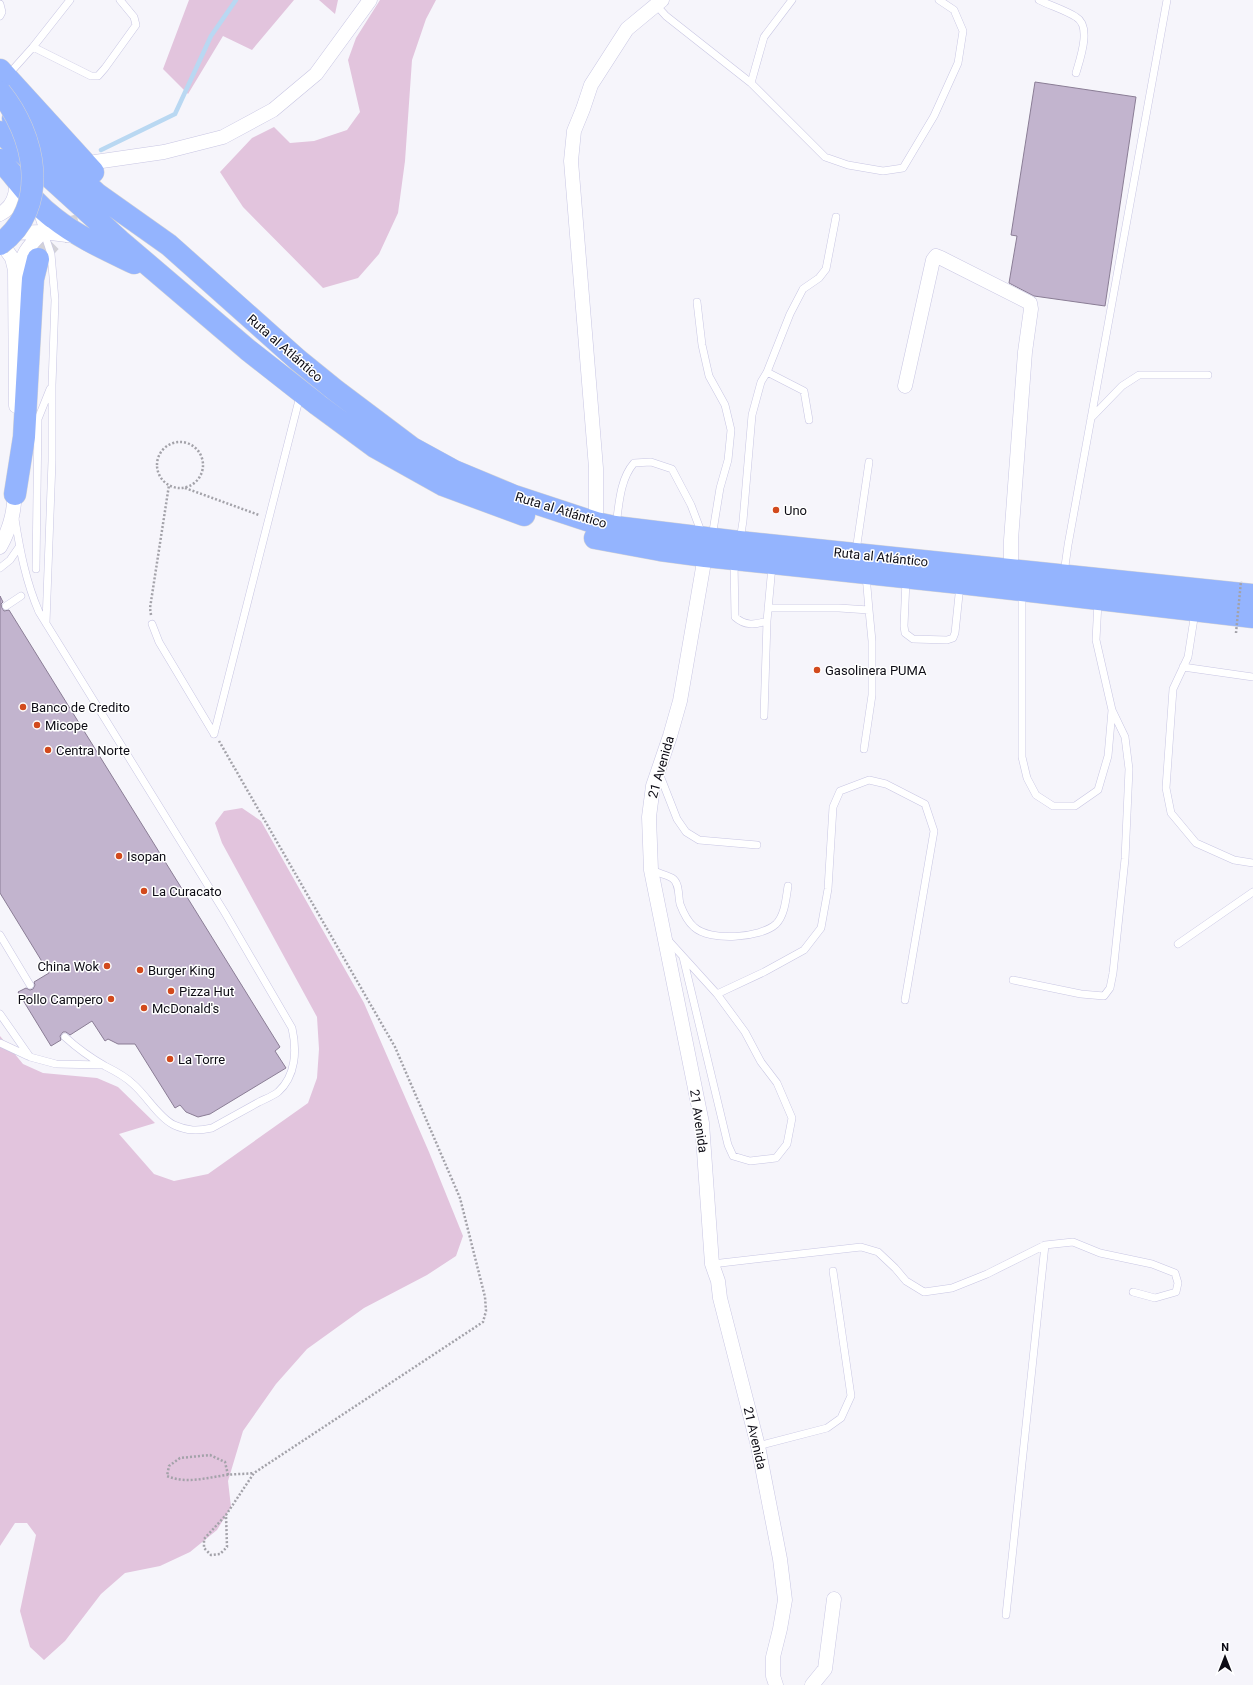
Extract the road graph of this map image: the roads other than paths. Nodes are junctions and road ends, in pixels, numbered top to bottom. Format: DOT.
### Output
graph roads {
  1 [pos="70,0"];
  2 [pos="120,0"];
  3 [pos="370,0"];
  4 [pos="792,0"];
  5 [pos="939,0"];
  6 [pos="1039,0"];
  7 [pos="1167,0"];
  8 [pos="659,3"];
  9 [pos="0,4"];
  10 [pos="0,16"];
  11 [pos="32,47"];
  12 [pos="1076,73"];
  13 [pos="2,80"];
  14 [pos="751,83"];
  15 [pos="0,107"];
  16 [pos="0,132"];
  17 [pos="0,160"];
  18 [pos="95,162"];
  19 [pos="15,176"];
  20 [pos="28,195"];
  21 [pos="0,214"];
  22 [pos="836,217"];
  23 [pos="119,227"];
  24 [pos="43,232"];
  25 [pos="0,233"];
  26 [pos="84,238"];
  27 [pos="0,243"];
  28 [pos="169,245"];
  29 [pos="38,260"];
  30 [pos="16,282"];
  31 [pos="176,288"];
  32 [pos="697,302"];
  33 [pos="767,372"];
  34 [pos="1208,375"];
  35 [pos="52,385"];
  36 [pos="905,386"];
  37 [pos="26,387"];
  38 [pos="302,392"];
  39 [pos="1091,418"];
  40 [pos="38,419"];
  41 [pos="809,420"];
  42 [pos="412,448"];
  43 [pos="869,462"];
  44 [pos="14,504"];
  45 [pos="606,525"];
  46 [pos="707,544"];
  47 [pos="0,547"];
  48 [pos="19,547"];
  49 [pos="737,550"];
  50 [pos="856,554"];
  51 [pos="772,563"];
  52 [pos="0,568"];
  53 [pos="36,568"];
  54 [pos="1011,571"];
  55 [pos="866,573"];
  56 [pos="1064,576"];
  57 [pos="906,578"];
  58 [pos="960,583"];
  59 [pos="1247,588"];
  60 [pos="1022,590"];
  61 [pos="21,596"];
  62 [pos="1098,599"];
  63 [pos="6,606"];
  64 [pos="768,608"];
  65 [pos="869,610"];
  66 [pos="1196,610"];
  67 [pos="1253,617"];
  68 [pos="767,621"];
  69 [pos="152,624"];
  70 [pos="46,625"];
  71 [pos="1183,667"];
  72 [pos="1253,677"];
  73 [pos="1112,710"];
  74 [pos="764,716"];
  75 [pos="864,748"];
  76 [pos="658,771"];
  77 [pos="758,846"];
  78 [pos="1253,863"];
  79 [pos="651,870"];
  80 [pos="788,886"];
  81 [pos="1253,892"];
  82 [pos="663,934"];
  83 [pos="0,935"];
  84 [pos="1178,944"];
  85 [pos="683,957"];
  86 [pos="1014,980"];
  87 [pos="30,985"];
  88 [pos="717,994"];
  89 [pos="905,1000"];
  90 [pos="0,1014"];
  91 [pos="65,1037"];
  92 [pos="0,1043"];
  93 [pos="30,1057"];
  94 [pos="104,1065"];
  95 [pos="1045,1245"];
  96 [pos="712,1264"];
  97 [pos="833,1271"];
  98 [pos="1133,1292"];
  99 [pos="758,1446"];
  100 [pos="834,1599"];
  101 [pos="1006,1615"];
  102 [pos="776,1685"];
  103 [pos="812,1685"];
  1 -- 11 [label="lane"];
  2 -- 11 [label="lane"];
  3 -- 18 [label="street"];
  4 -- 14 [label="lane"];
  5 -- 14 [label="lane"];
  6 -- 12 [label="lane"];
  7 -- 39 [label="lane"];
  8 -- 14 [label="lane"];
  8 -- 45 [label="street"];
  9 -- 10 [label="lane"];
  11 -- 13 [label="lane"];
  13 -- 27 [label="highway, bridge"];
  13 -- 28 [label="highway"];
  15 -- 28 [label="highway, Ruta al Atlántico"];
  16 -- 31 [label="highway, Ruta al Atlántico"];
  17 -- 19 [label="highway"];
  19 -- 20 [label="highway"];
  19 -- 21 [label="street"];
  20 -- 24 [label="lane"];
  20 -- 26 [label="highway"];
  22 -- 33 [label="lane"];
  23 -- 42 [label="highway"];
  24 -- 25 [label="street"];
  24 -- 26 [label="street"];
  24 -- 30 [label="street"];
  24 -- 35 [label="lane"];
  26 -- 31 [label="highway"];
  27 -- 30 [label="street"];
  28 -- 42 [label="highway, Ruta al Atlántico"];
  29 -- 37 [label="highway"];
  30 -- 44 [label="street"];
  31 -- 38 [label="highway, Ruta al Atlántico"];
  32 -- 46 [label="lane"];
  33 -- 41 [label="lane"];
  33 -- 49 [label="lane"];
  34 -- 39 [label="lane"];
  35 -- 40 [label="lane"];
  35 -- 70 [label="lane"];
  36 -- 54 [label="street"];
  37 -- 40 [label="lane"];
  37 -- 44 [label="highway"];
  38 -- 46 [label="highway, Ruta al Atlántico"];
  38 -- 69 [label="lane"];
  39 -- 56 [label="lane"];
  40 -- 53 [label="lane"];
  42 -- 45 [label="highway, Ruta al Atlántico"];
  43 -- 50 [label="lane"];
  44 -- 47 [label="street"];
  44 -- 48 [label="lane"];
  45 -- 46 [label="highway, Ruta al Atlántico"];
  45 -- 46 [label="lane"];
  46 -- 49 [label="highway, Ruta al Atlántico"];
  46 -- 76 [label="street, 21 Avenida"];
  48 -- 52 [label="lane"];
  48 -- 70 [label="lane"];
  49 -- 50 [label="highway, Ruta al Atlántico"];
  49 -- 51 [label="highway, Ruta al Atlántico"];
  49 -- 68 [label="lane"];
  50 -- 54 [label="highway, Ruta al Atlántico"];
  51 -- 55 [label="highway, Ruta al Atlántico"];
  51 -- 64 [label="lane"];
  54 -- 56 [label="highway, Ruta al Atlántico"];
  55 -- 57 [label="highway, Ruta al Atlántico"];
  55 -- 65 [label="lane"];
  56 -- 59 [label="highway, Ruta al Atlántico"];
  57 -- 58 [label="highway, Ruta al Atlántico"];
  57 -- 58 [label="lane"];
  58 -- 60 [label="highway, Ruta al Atlántico"];
  60 -- 62 [label="highway, Ruta al Atlántico"];
  60 -- 73 [label="lane"];
  61 -- 63 [label="lane"];
  62 -- 66 [label="highway, Ruta al Atlántico"];
  62 -- 73 [label="lane"];
  64 -- 65 [label="lane"];
  64 -- 68 [label="lane"];
  65 -- 75 [label="lane"];
  66 -- 67 [label="highway, Ruta al Atlántico"];
  66 -- 71 [label="lane"];
  68 -- 74 [label="lane"];
  70 -- 94 [label="lane"];
  71 -- 72 [label="lane"];
  71 -- 78 [label="lane"];
  73 -- 86 [label="lane"];
  76 -- 77 [label="lane"];
  76 -- 79 [label="street, 21 Avenida"];
  79 -- 80 [label="lane"];
  79 -- 82 [label="street, 21 Avenida"];
  81 -- 84 [label="lane"];
  82 -- 85 [label="lane"];
  82 -- 96 [label="street, 21 Avenida"];
  83 -- 87 [label="lane"];
  85 -- 88 [label="lane"];
  85 -- 88 [label="lane"];
  88 -- 89 [label="lane"];
  90 -- 93 [label="lane"];
  91 -- 94 [label="lane"];
  92 -- 93 [label="lane"];
  93 -- 94 [label="lane"];
  95 -- 96 [label="lane"];
  95 -- 98 [label="lane"];
  95 -- 101 [label="lane"];
  96 -- 99 [label="street, 21 Avenida"];
  97 -- 99 [label="lane"];
  99 -- 102 [label="street, 21 Avenida"];
  100 -- 103 [label="street"];
}
